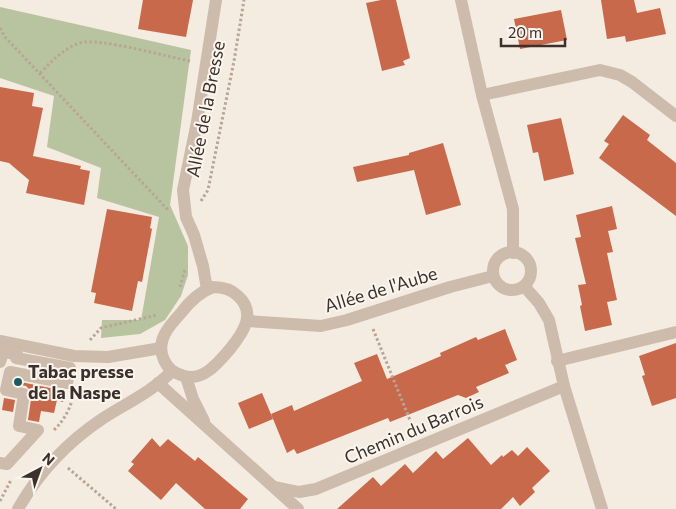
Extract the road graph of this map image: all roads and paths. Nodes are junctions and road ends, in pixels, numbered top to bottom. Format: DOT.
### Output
graph roads {
  1 [pos="216,0"];
  2 [pos="244,0"];
  3 [pos="460,0"];
  4 [pos="0,28"];
  5 [pos="206,64"];
  6 [pos="40,72"];
  7 [pos="482,95"];
  8 [pos="676,116"];
  9 [pos="180,217"];
  10 [pos="513,253"];
  11 [pos="494,276"];
  12 [pos="524,286"];
  13 [pos="207,289"];
  14 [pos="366,313"];
  15 [pos="247,321"];
  16 [pos="676,332"];
  17 [pos="0,341"];
  18 [pos="161,348"];
  19 [pos="557,361"];
  20 [pos="0,362"];
  21 [pos="172,371"];
  22 [pos="186,377"];
  23 [pos="158,383"];
  24 [pos="564,386"];
  25 [pos="209,430"];
  26 [pos="420,445"];
  27 [pos="0,463"];
  28 [pos="66,466"];
  29 [pos="275,487"];
  30 [pos="18,509"];
  31 [pos="116,509"];
  32 [pos="298,509"];
  33 [pos="602,509"];
  1 -- 5 [label="street, Allée de la Bresse"];
  2 -- 9 [label="path, Allée de la Bresse"];
  3 -- 7 [label="street"];
  4 -- 6 [label="path"];
  5 -- 6 [label="path"];
  5 -- 9 [label="street, Allée de la Bresse"];
  6 -- 9 [label="path"];
  7 -- 8 [label="street"];
  7 -- 10 [label="street"];
  9 -- 13 [label="street, Allée de la Bresse"];
  10 -- 11 [label="street"];
  10 -- 12 [label="street"];
  11 -- 12 [label="street"];
  11 -- 14 [label="street, Allée de l'Aube"];
  12 -- 19 [label="street"];
  13 -- 15 [label="street"];
  13 -- 18 [label="street"];
  14 -- 15 [label="street, Allée de l'Aube"];
  14 -- 26 [label="path"];
  15 -- 22 [label="street"];
  16 -- 19 [label="street"];
  17 -- 18 [label="street"];
  18 -- 21 [label="street"];
  19 -- 24 [label="street"];
  20 -- 27 [label="street"];
  21 -- 22 [label="street"];
  21 -- 23 [label="street"];
  22 -- 25 [label="street"];
  23 -- 25 [label="street"];
  23 -- 30 [label="street"];
  24 -- 26 [label="street, Chemin du Barrois"];
  24 -- 33 [label="street"];
  25 -- 29 [label="street"];
  26 -- 29 [label="street, Chemin du Barrois"];
  28 -- 31 [label="path"];
  29 -- 32 [label="street"];
}
